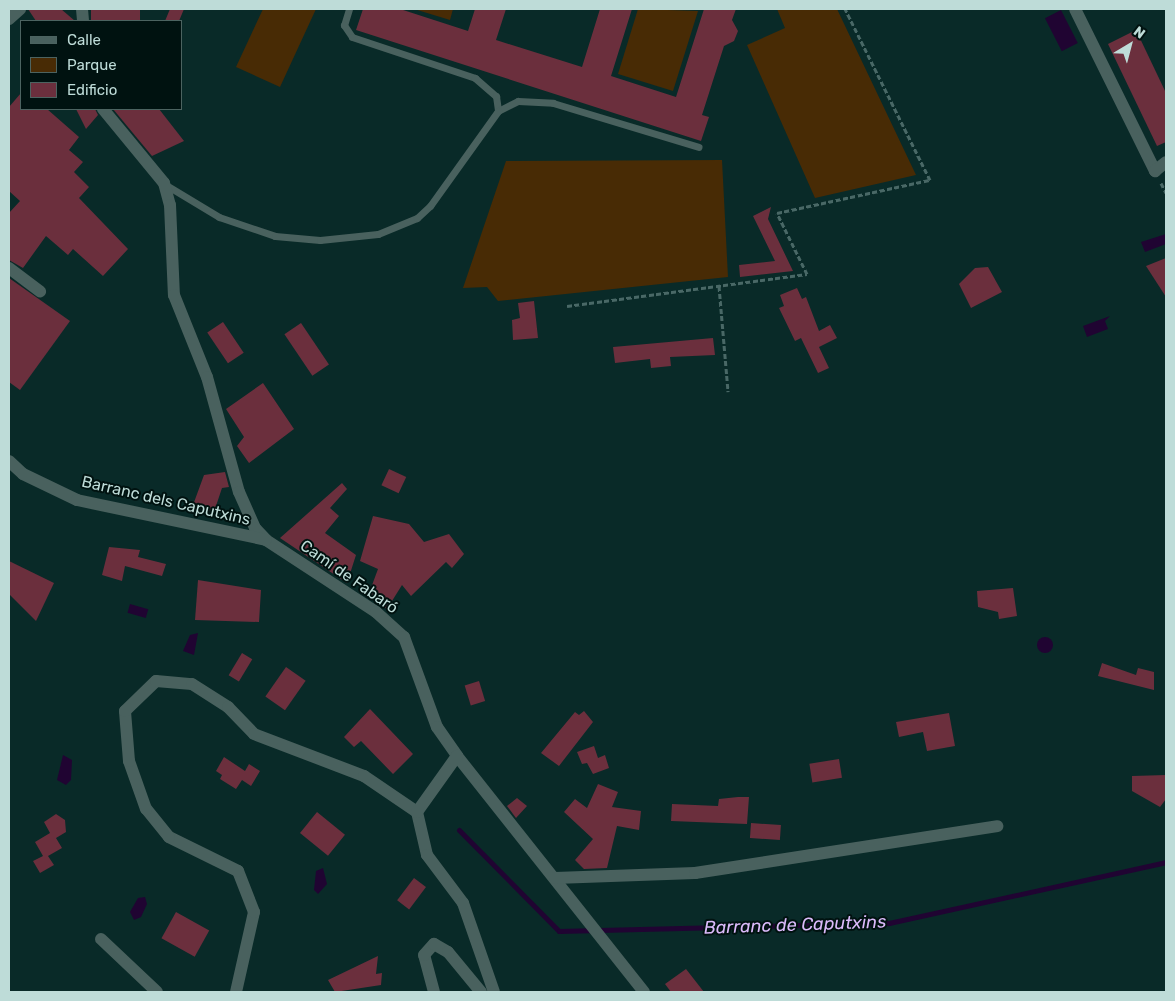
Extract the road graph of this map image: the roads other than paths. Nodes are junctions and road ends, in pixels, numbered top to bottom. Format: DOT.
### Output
graph roads {
  1 [pos="20,9"];
  2 [pos="348,9"];
  3 [pos="1075,9"];
  4 [pos="9,19"];
  5 [pos="104,110"];
  6 [pos="498,111"];
  7 [pos="699,147"];
  8 [pos="1166,162"];
  9 [pos="164,183"];
  10 [pos="9,268"];
  11 [pos="40,291"];
  12 [pos="9,461"];
  13 [pos="266,540"];
  14 [pos="457,756"];
  15 [pos="418,812"];
  16 [pos="997,826"];
  17 [pos="555,878"];
  18 [pos="101,939"];
  19 [pos="157,992"];
  20 [pos="236,992"];
  21 [pos="434,992"];
  22 [pos="481,992"];
  23 [pos="494,992"];
  24 [pos="644,992"];
  1 -- 4 [label="street"];
  2 -- 6 [label="lane"];
  3 -- 8 [label="street"];
  5 -- 9 [label="street"];
  6 -- 7 [label="lane"];
  6 -- 9 [label="lane"];
  9 -- 13 [label="street"];
  10 -- 11 [label="street"];
  12 -- 13 [label="street, Barranc dels Caputxins"];
  13 -- 14 [label="street, Camí de Fabaró"];
  14 -- 15 [label="street"];
  14 -- 17 [label="street, Camí de Fabaró"];
  15 -- 20 [label="street"];
  15 -- 23 [label="street"];
  16 -- 17 [label="street"];
  17 -- 24 [label="street, Camí de Fabaró"];
  18 -- 19 [label="street"];
  21 -- 22 [label="street"];
}
